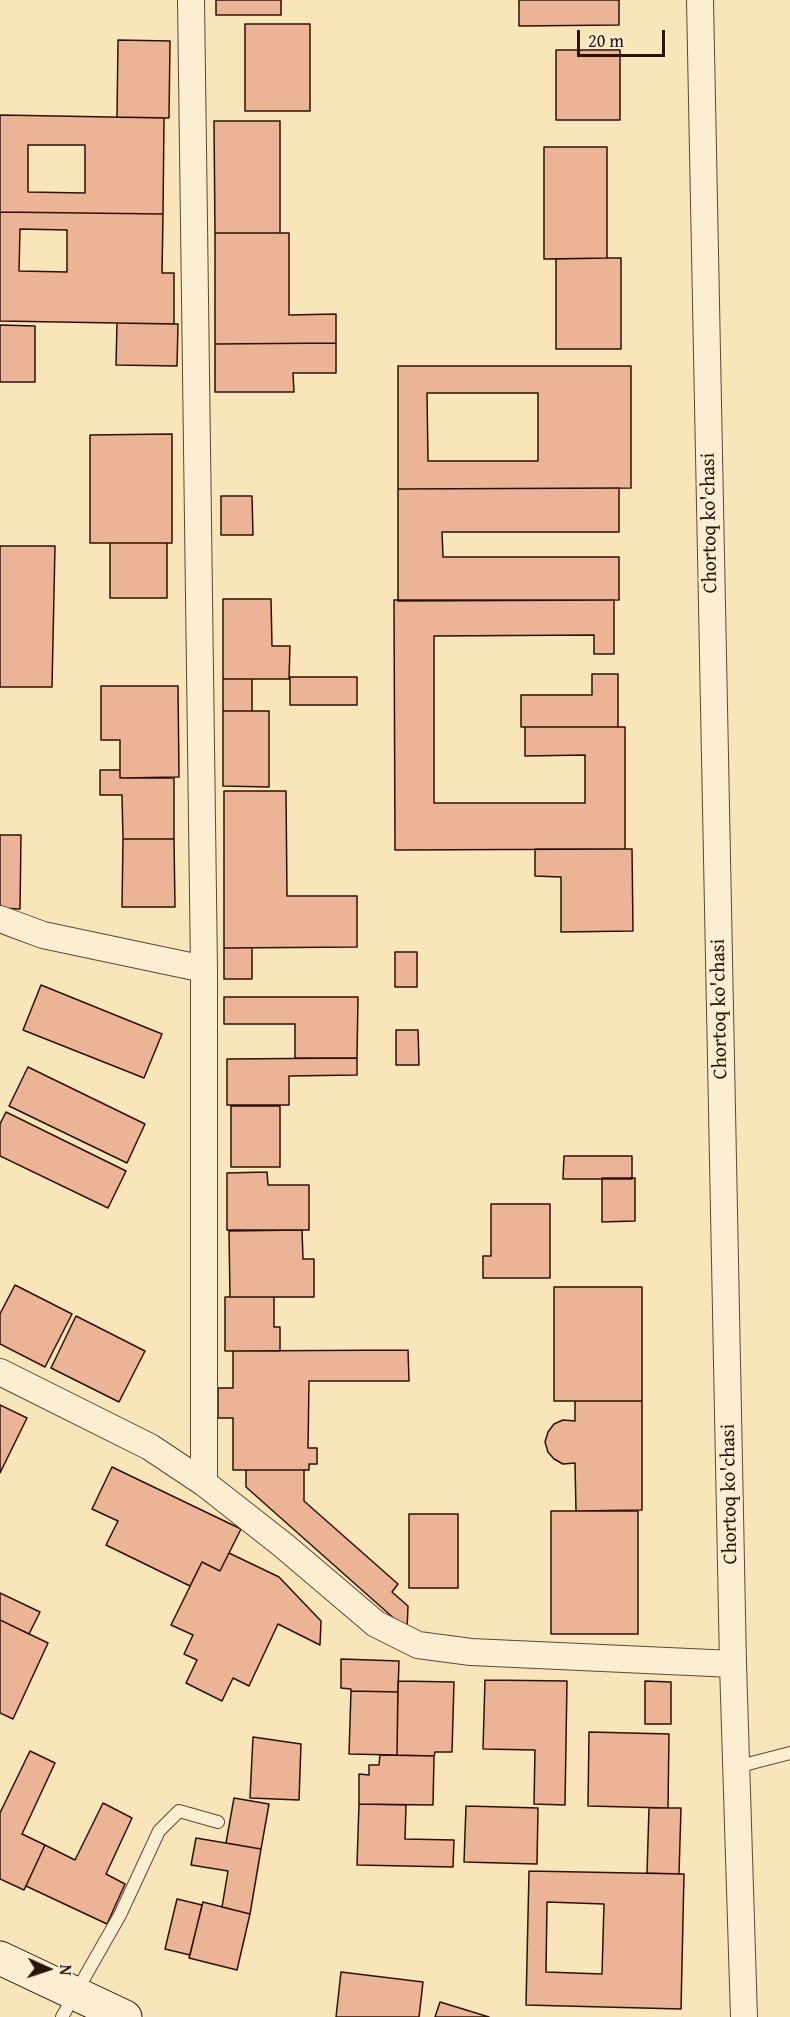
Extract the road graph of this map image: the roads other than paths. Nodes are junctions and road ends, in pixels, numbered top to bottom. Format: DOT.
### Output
graph roads {
  1 [pos="191,0"];
  2 [pos="700,0"];
  3 [pos="0,919"];
  4 [pos="204,969"];
  5 [pos="0,1372"];
  6 [pos="204,1483"];
  7 [pos="733,1664"];
  8 [pos="790,1753"];
  9 [pos="736,1767"];
  10 [pos="218,1822"];
  11 [pos="0,1958"];
  12 [pos="69,2006"];
  13 [pos="125,2017"];
  14 [pos="744,2017"];
  1 -- 4 [label="street"];
  2 -- 7 [label="street, Chortoq ko'chasi"];
  3 -- 4 [label="street"];
  4 -- 6 [label="street"];
  5 -- 6 [label="street"];
  6 -- 7 [label="street"];
  7 -- 9 [label="street, Chortoq ko'chasi"];
  8 -- 9 [label="lane"];
  9 -- 14 [label="street, Chortoq ko'chasi"];
  10 -- 12 [label="lane"];
  11 -- 12 [label="street"];
  12 -- 13 [label="street"];
}
